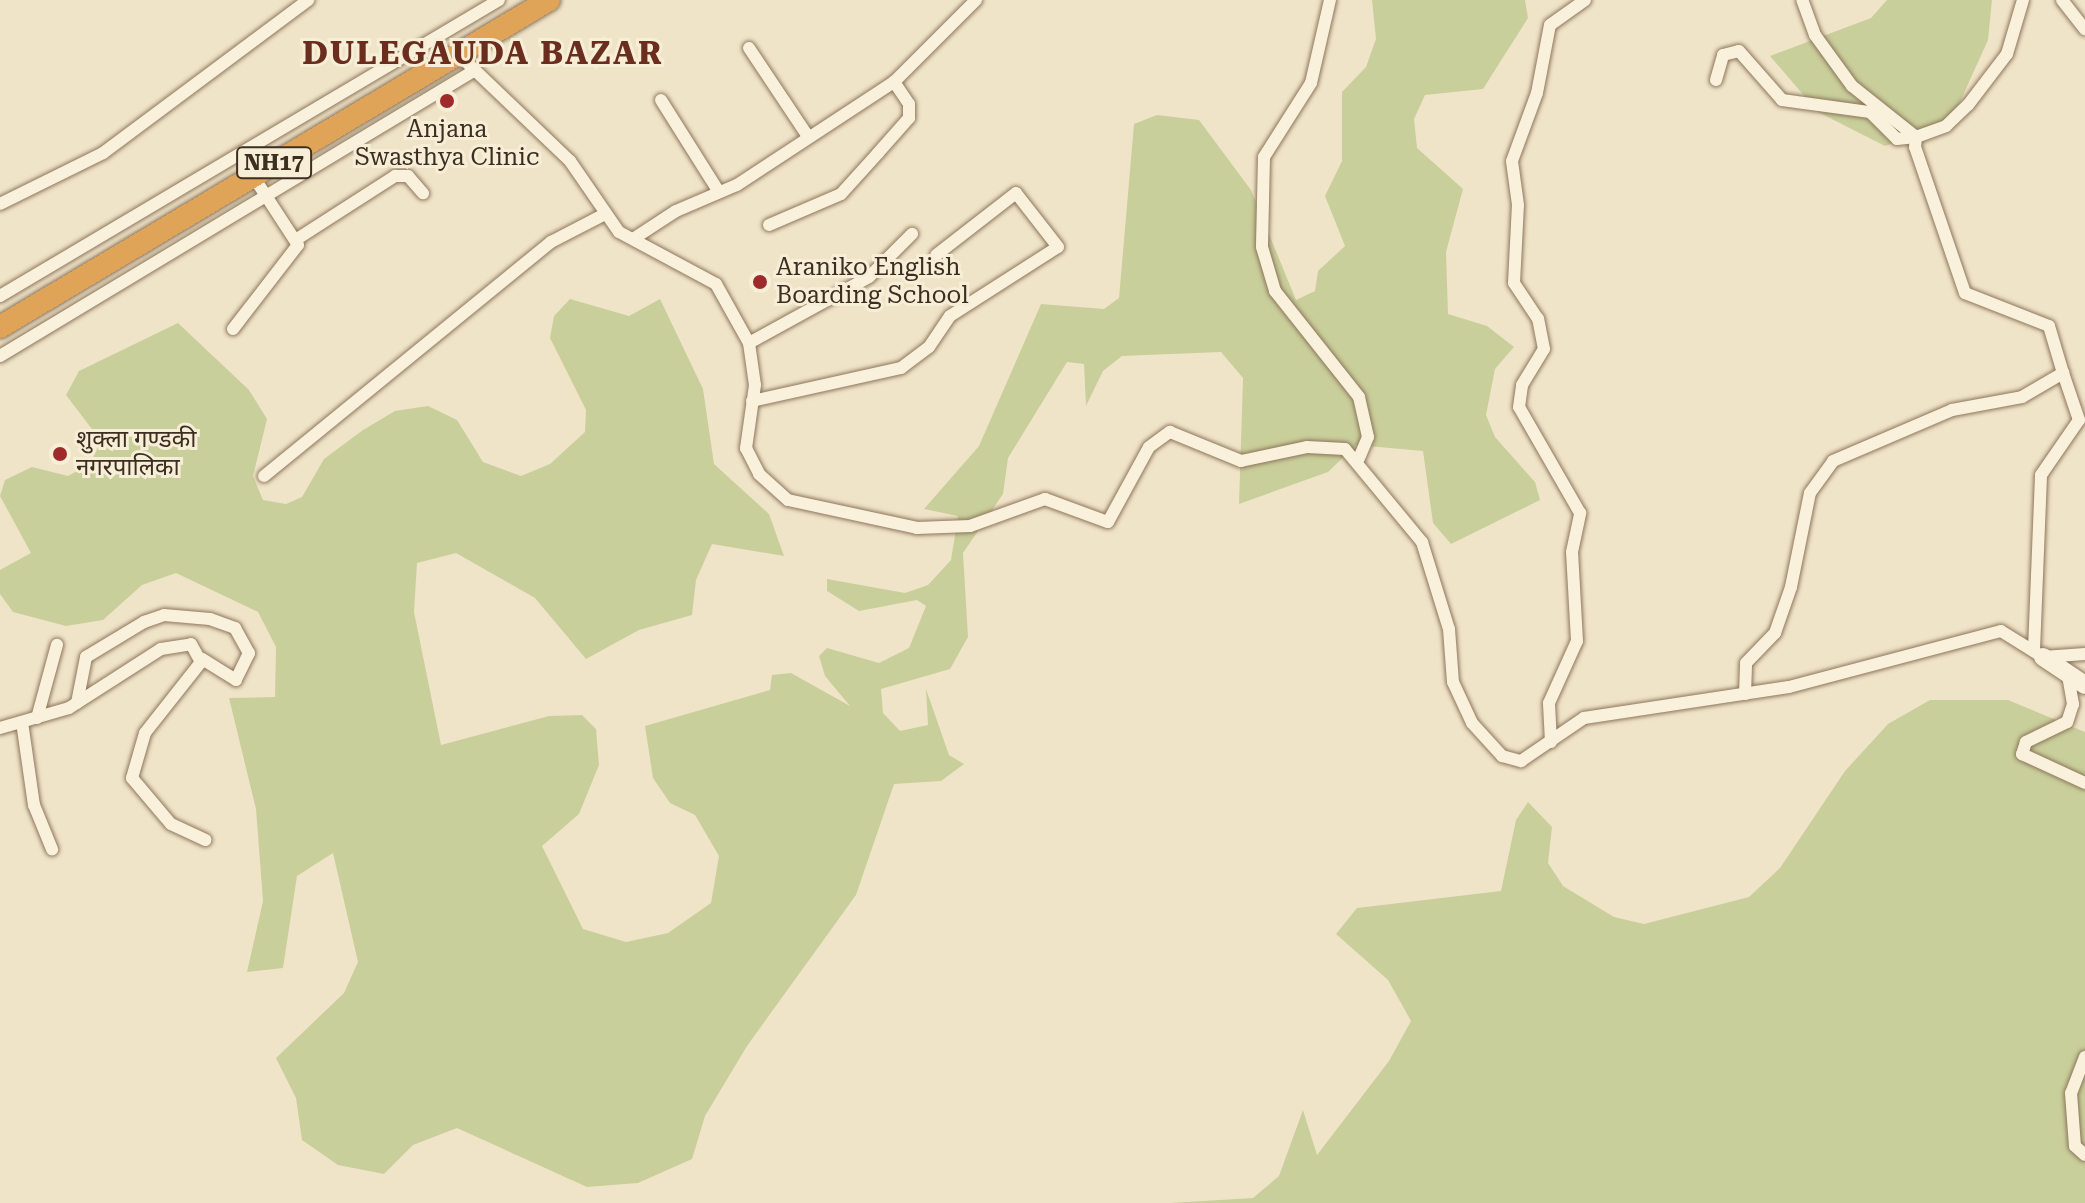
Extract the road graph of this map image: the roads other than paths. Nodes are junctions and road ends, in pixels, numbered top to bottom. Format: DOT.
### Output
graph roads {
  1 [pos="308,0"];
  2 [pos="499,0"];
  3 [pos="549,0"];
  4 [pos="976,0"];
  5 [pos="1330,0"];
  6 [pos="1585,0"];
  7 [pos="1802,0"];
  8 [pos="2023,0"];
  9 [pos="2062,0"];
  10 [pos="2085,29"];
  11 [pos="749,48"];
  12 [pos="465,63"];
  13 [pos="1716,80"];
  14 [pos="894,82"];
  15 [pos="661,100"];
  16 [pos="807,135"];
  17 [pos="1916,137"];
  18 [pos="253,176"];
  19 [pos="719,192"];
  20 [pos="423,193"];
  21 [pos="266,197"];
  22 [pos="0,204"];
  23 [pos="603,215"];
  24 [pos="769,225"];
  25 [pos="912,234"];
  26 [pos="297,239"];
  27 [pos="633,239"];
  28 [pos="936,255"];
  29 [pos="0,296"];
  30 [pos="0,327"];
  31 [pos="233,329"];
  32 [pos="749,343"];
  33 [pos="0,356"];
  34 [pos="2063,373"];
  35 [pos="752,401"];
  36 [pos="2082,419"];
  37 [pos="1359,458"];
  38 [pos="264,476"];
  39 [pos="57,645"];
  40 [pos="2038,654"];
  41 [pos="2085,654"];
  42 [pos="202,659"];
  43 [pos="2067,670"];
  44 [pos="2085,685"];
  45 [pos="1745,694"];
  46 [pos="77,703"];
  47 [pos="37,718"];
  48 [pos="22,722"];
  49 [pos="0,728"];
  50 [pos="1551,742"];
  51 [pos="2085,783"];
  52 [pos="205,840"];
  53 [pos="52,849"];
  54 [pos="2085,1057"];
  55 [pos="2085,1155"];
  1 -- 22 [label="street"];
  2 -- 29 [label="street"];
  3 -- 12 [label="highway, NH17"];
  4 -- 14 [label="street"];
  5 -- 37 [label="street"];
  6 -- 50 [label="street"];
  7 -- 17 [label="street"];
  8 -- 17 [label="street"];
  9 -- 10 [label="street"];
  11 -- 16 [label="street"];
  12 -- 18 [label="highway, NH17"];
  12 -- 21 [label="street"];
  12 -- 23 [label="street"];
  13 -- 17 [label="street"];
  14 -- 16 [label="street"];
  14 -- 24 [label="street"];
  15 -- 19 [label="street"];
  16 -- 19 [label="street"];
  17 -- 34 [label="street"];
  18 -- 21 [label="street"];
  18 -- 30 [label="highway, NH17"];
  19 -- 27 [label="street"];
  20 -- 26 [label="street"];
  21 -- 26 [label="street"];
  21 -- 33 [label="street"];
  23 -- 27 [label="street"];
  23 -- 38 [label="street"];
  25 -- 32 [label="street"];
  26 -- 31 [label="street"];
  27 -- 32 [label="street"];
  28 -- 35 [label="street"];
  32 -- 35 [label="street"];
  34 -- 36 [label="street"];
  34 -- 45 [label="street"];
  35 -- 37 [label="street"];
  36 -- 40 [label="street"];
  37 -- 50 [label="street"];
  39 -- 47 [label="street"];
  40 -- 41 [label="street"];
  40 -- 43 [label="street"];
  40 -- 45 [label="street"];
  42 -- 46 [label="street"];
  42 -- 46 [label="street"];
  42 -- 52 [label="street"];
  43 -- 44 [label="street"];
  43 -- 51 [label="street"];
  45 -- 50 [label="street"];
  46 -- 47 [label="street"];
  47 -- 48 [label="street"];
  48 -- 49 [label="street"];
  48 -- 53 [label="street"];
  54 -- 55 [label="street"];
}
